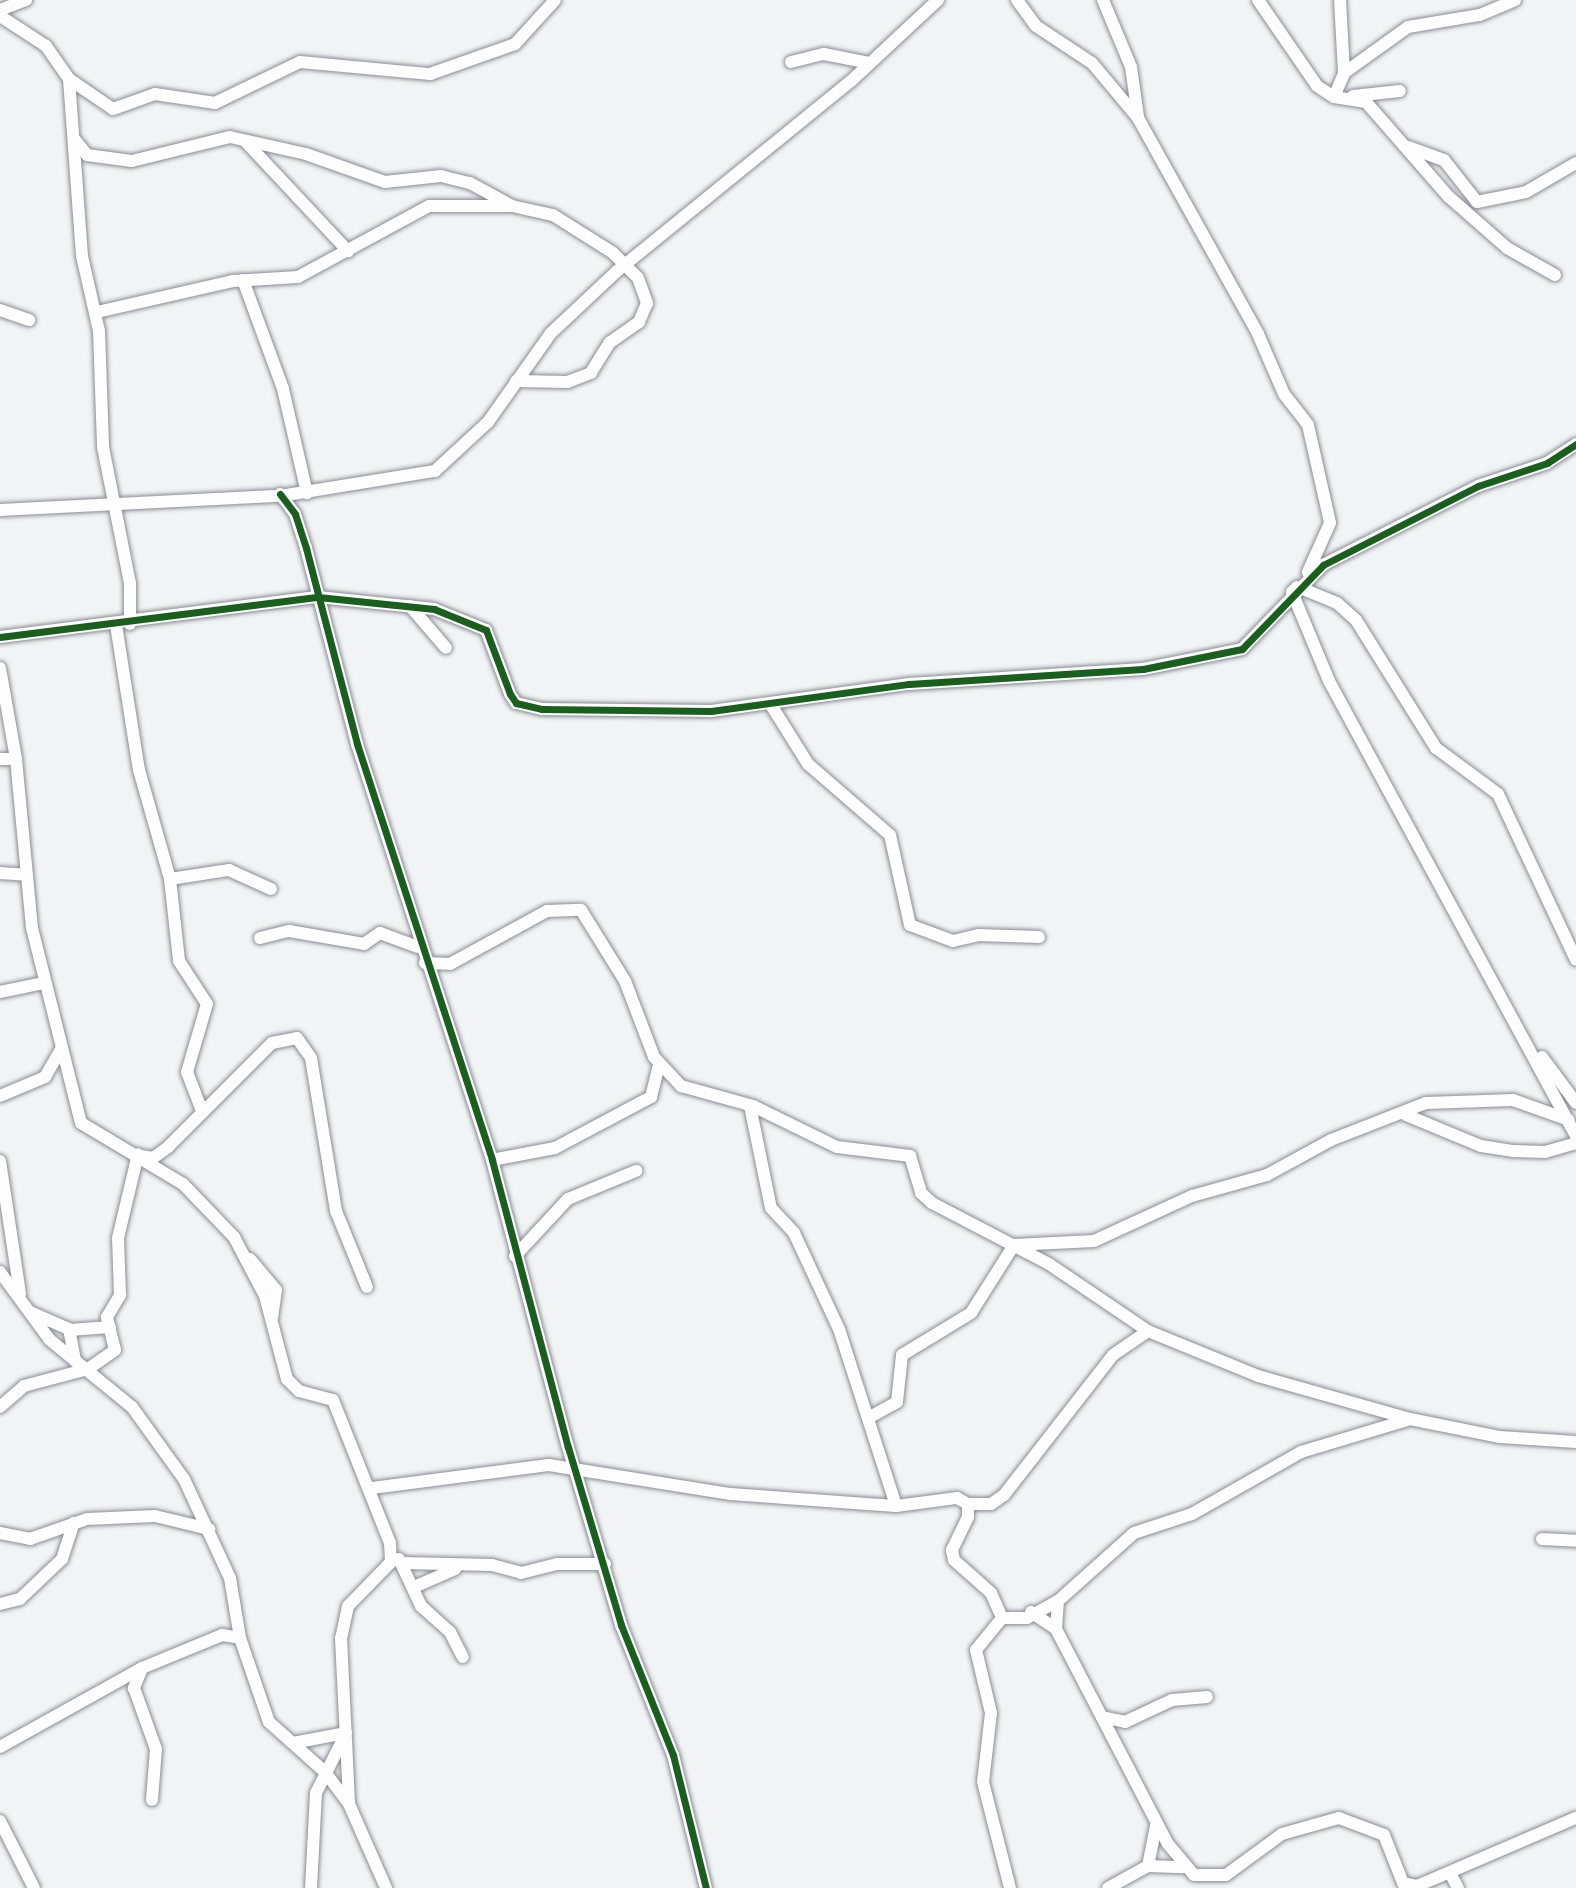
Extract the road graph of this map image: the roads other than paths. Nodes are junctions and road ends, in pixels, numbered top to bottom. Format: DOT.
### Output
graph roads {
  1 [pos="26,0"];
  2 [pos="555,0"];
  3 [pos="938,0"];
  4 [pos="1017,0"];
  5 [pos="1103,0"];
  6 [pos="1258,0"];
  7 [pos="1340,0"];
  8 [pos="1515,0"];
  9 [pos="0,10"];
  10 [pos="0,16"];
  11 [pos="791,62"];
  12 [pos="870,63"];
  13 [pos="1344,73"];
  14 [pos="69,79"];
  15 [pos="1400,91"];
  16 [pos="1349,96"];
  17 [pos="1334,97"];
  18 [pos="1138,118"];
  19 [pos="75,140"];
  20 [pos="245,141"];
  21 [pos="1408,147"];
  22 [pos="1576,163"];
  23 [pos="512,206"];
  24 [pos="348,251"];
  25 [pos="625,263"];
  26 [pos="1555,275"];
  27 [pos="243,280"];
  28 [pos="0,310"];
  29 [pos="97,312"];
  30 [pos="29,320"];
  31 [pos="516,381"];
  32 [pos="1576,444"];
  33 [pos="307,493"];
  34 [pos="281,494"];
  35 [pos="111,504"];
  36 [pos="0,510"];
  37 [pos="1295,590"];
  38 [pos="318,597"];
  39 [pos="409,606"];
  40 [pos="130,624"];
  41 [pos="116,625"];
  42 [pos="0,637"];
  43 [pos="446,648"];
  44 [pos="0,668"];
  45 [pos="771,705"];
  46 [pos="0,759"];
  47 [pos="16,759"];
  48 [pos="0,873"];
  49 [pos="26,874"];
  50 [pos="170,879"];
  51 [pos="271,889"];
  52 [pos="1039,937"];
  53 [pos="260,938"];
  54 [pos="418,947"];
  55 [pos="1576,960"];
  56 [pos="425,963"];
  57 [pos="44,983"];
  58 [pos="0,992"];
  59 [pos="1530,1043"];
  60 [pos="61,1048"];
  61 [pos="659,1066"];
  62 [pos="0,1096"];
  63 [pos="1576,1103"];
  64 [pos="750,1105"];
  65 [pos="201,1108"];
  66 [pos="1406,1115"];
  67 [pos="1572,1127"];
  68 [pos="1576,1143"];
  69 [pos="1559,1149"];
  70 [pos="140,1155"];
  71 [pos="492,1160"];
  72 [pos="0,1161"];
  73 [pos="636,1171"];
  74 [pos="1014,1245"];
  75 [pos="515,1256"];
  76 [pos="0,1272"];
  77 [pos="367,1287"];
  78 [pos="21,1298"];
  79 [pos="30,1312"];
  80 [pos="110,1327"];
  81 [pos="70,1330"];
  82 [pos="1148,1331"];
  83 [pos="75,1361"];
  84 [pos="88,1369"];
  85 [pos="0,1407"];
  86 [pos="870,1417"];
  87 [pos="1410,1419"];
  88 [pos="1576,1442"];
  89 [pos="568,1447"];
  90 [pos="550,1465"];
  91 [pos="575,1466"];
  92 [pos="372,1488"];
  93 [pos="968,1504"];
  94 [pos="896,1506"];
  95 [pos="74,1523"];
  96 [pos="209,1529"];
  97 [pos="0,1533"];
  98 [pos="1542,1539"];
  99 [pos="1576,1541"];
  100 [pos="390,1543"];
  101 [pos="402,1563"];
  102 [pos="605,1564"];
  103 [pos="460,1567"];
  104 [pos="414,1587"];
  105 [pos="1058,1601"];
  106 [pos="0,1604"];
  107 [pos="1031,1612"];
  108 [pos="237,1616"];
  109 [pos="1002,1618"];
  110 [pos="1056,1629"];
  111 [pos="222,1635"];
  112 [pos="240,1638"];
  113 [pos="463,1657"];
  114 [pos="142,1668"];
  115 [pos="1206,1697"];
  116 [pos="1102,1717"];
  117 [pos="345,1735"];
  118 [pos="293,1743"];
  119 [pos="0,1747"];
  120 [pos="325,1772"];
  121 [pos="152,1800"];
  122 [pos="349,1804"];
  123 [pos="1576,1818"];
  124 [pos="1156,1820"];
  125 [pos="0,1821"];
  126 [pos="1148,1866"];
  127 [pos="1183,1867"];
  128 [pos="1450,1873"];
  129 [pos="34,1888"];
  130 [pos="311,1888"];
  131 [pos="386,1888"];
  132 [pos="706,1888"];
  133 [pos="1010,1888"];
  134 [pos="1108,1888"];
  135 [pos="1458,1888"];
  1 -- 9 [label="street"];
  2 -- 14 [label="street"];
  3 -- 12 [label="street"];
  4 -- 18 [label="street"];
  5 -- 18 [label="street"];
  6 -- 17 [label="street"];
  7 -- 13 [label="street"];
  8 -- 13 [label="street"];
  10 -- 14 [label="street"];
  11 -- 12 [label="street"];
  12 -- 25 [label="street"];
  13 -- 17 [label="street"];
  14 -- 19 [label="street"];
  15 -- 16 [label="street"];
  16 -- 17 [label="street"];
  16 -- 21 [label="street"];
  18 -- 37 [label="street"];
  19 -- 20 [label="street"];
  19 -- 29 [label="street"];
  20 -- 23 [label="street"];
  20 -- 24 [label="street"];
  21 -- 22 [label="street"];
  21 -- 26 [label="street"];
  23 -- 24 [label="street"];
  23 -- 25 [label="street"];
  24 -- 27 [label="street"];
  25 -- 31 [label="street"];
  25 -- 31 [label="street"];
  27 -- 29 [label="street"];
  27 -- 33 [label="street"];
  28 -- 30 [label="street"];
  29 -- 35 [label="street"];
  31 -- 33 [label="street"];
  32 -- 37 [label="street"];
  33 -- 34 [label="street"];
  34 -- 35 [label="street"];
  34 -- 38 [label="street"];
  35 -- 36 [label="street"];
  35 -- 40 [label="street"];
  37 -- 45 [label="street"];
  37 -- 55 [label="street"];
  37 -- 59 [label="street"];
  38 -- 39 [label="street"];
  38 -- 40 [label="street"];
  38 -- 54 [label="street"];
  39 -- 43 [label="street"];
  39 -- 45 [label="street"];
  40 -- 41 [label="street"];
  41 -- 42 [label="street"];
  41 -- 50 [label="street"];
  44 -- 47 [label="street"];
  45 -- 52 [label="street"];
  46 -- 47 [label="street"];
  47 -- 49 [label="street"];
  48 -- 49 [label="street"];
  49 -- 57 [label="street"];
  50 -- 51 [label="street"];
  50 -- 65 [label="street"];
  53 -- 54 [label="street"];
  54 -- 56 [label="street"];
  56 -- 61 [label="street"];
  56 -- 71 [label="street"];
  57 -- 58 [label="street"];
  57 -- 60 [label="street"];
  59 -- 63 [label="street"];
  59 -- 67 [label="street"];
  60 -- 62 [label="street"];
  60 -- 70 [label="street"];
  61 -- 64 [label="street"];
  61 -- 71 [label="street"];
  64 -- 74 [label="street"];
  64 -- 86 [label="street"];
  65 -- 70 [label="street"];
  65 -- 77 [label="street"];
  66 -- 67 [label="street"];
  66 -- 69 [label="street"];
  66 -- 74 [label="street"];
  67 -- 69 [label="street"];
  68 -- 69 [label="street"];
  70 -- 80 [label="street"];
  70 -- 92 [label="street"];
  71 -- 75 [label="street"];
  72 -- 78 [label="street"];
  73 -- 75 [label="street"];
  74 -- 82 [label="street"];
  74 -- 86 [label="street"];
  75 -- 89 [label="street"];
  76 -- 78 [label="street"];
  78 -- 79 [label="street"];
  79 -- 81 [label="street"];
  79 -- 83 [label="street"];
  80 -- 81 [label="street"];
  80 -- 84 [label="street"];
  81 -- 83 [label="street"];
  82 -- 87 [label="street"];
  82 -- 93 [label="street"];
  83 -- 84 [label="street"];
  84 -- 85 [label="street"];
  84 -- 96 [label="street"];
  86 -- 94 [label="street"];
  87 -- 88 [label="street"];
  87 -- 105 [label="street"];
  89 -- 90 [label="street"];
  89 -- 91 [label="street"];
  90 -- 91 [label="street"];
  90 -- 92 [label="street"];
  91 -- 94 [label="street"];
  91 -- 102 [label="street"];
  92 -- 100 [label="street"];
  93 -- 94 [label="street"];
  93 -- 109 [label="street"];
  95 -- 96 [label="street"];
  95 -- 97 [label="street"];
  95 -- 106 [label="street"];
  96 -- 108 [label="street"];
  98 -- 99 [label="street"];
  100 -- 101 [label="street"];
  100 -- 117 [label="street"];
  101 -- 103 [label="street"];
  101 -- 104 [label="street"];
  102 -- 103 [label="street"];
  102 -- 132 [label="street"];
  103 -- 104 [label="street"];
  104 -- 113 [label="street"];
  105 -- 107 [label="street"];
  105 -- 110 [label="street"];
  107 -- 109 [label="street"];
  107 -- 110 [label="street"];
  108 -- 111 [label="street"];
  108 -- 112 [label="street"];
  109 -- 133 [label="street"];
  110 -- 116 [label="street"];
  111 -- 112 [label="street"];
  111 -- 114 [label="street"];
  112 -- 118 [label="street"];
  114 -- 119 [label="street"];
  114 -- 121 [label="street"];
  115 -- 116 [label="street"];
  116 -- 124 [label="street"];
  117 -- 118 [label="street"];
  117 -- 120 [label="street"];
  117 -- 122 [label="street"];
  118 -- 120 [label="street"];
  120 -- 122 [label="street"];
  120 -- 130 [label="street"];
  122 -- 131 [label="street"];
  123 -- 128 [label="street"];
  124 -- 126 [label="street"];
  124 -- 127 [label="street"];
  125 -- 129 [label="street"];
  126 -- 127 [label="street"];
  126 -- 134 [label="street"];
  127 -- 128 [label="street"];
  128 -- 135 [label="street"];
}
